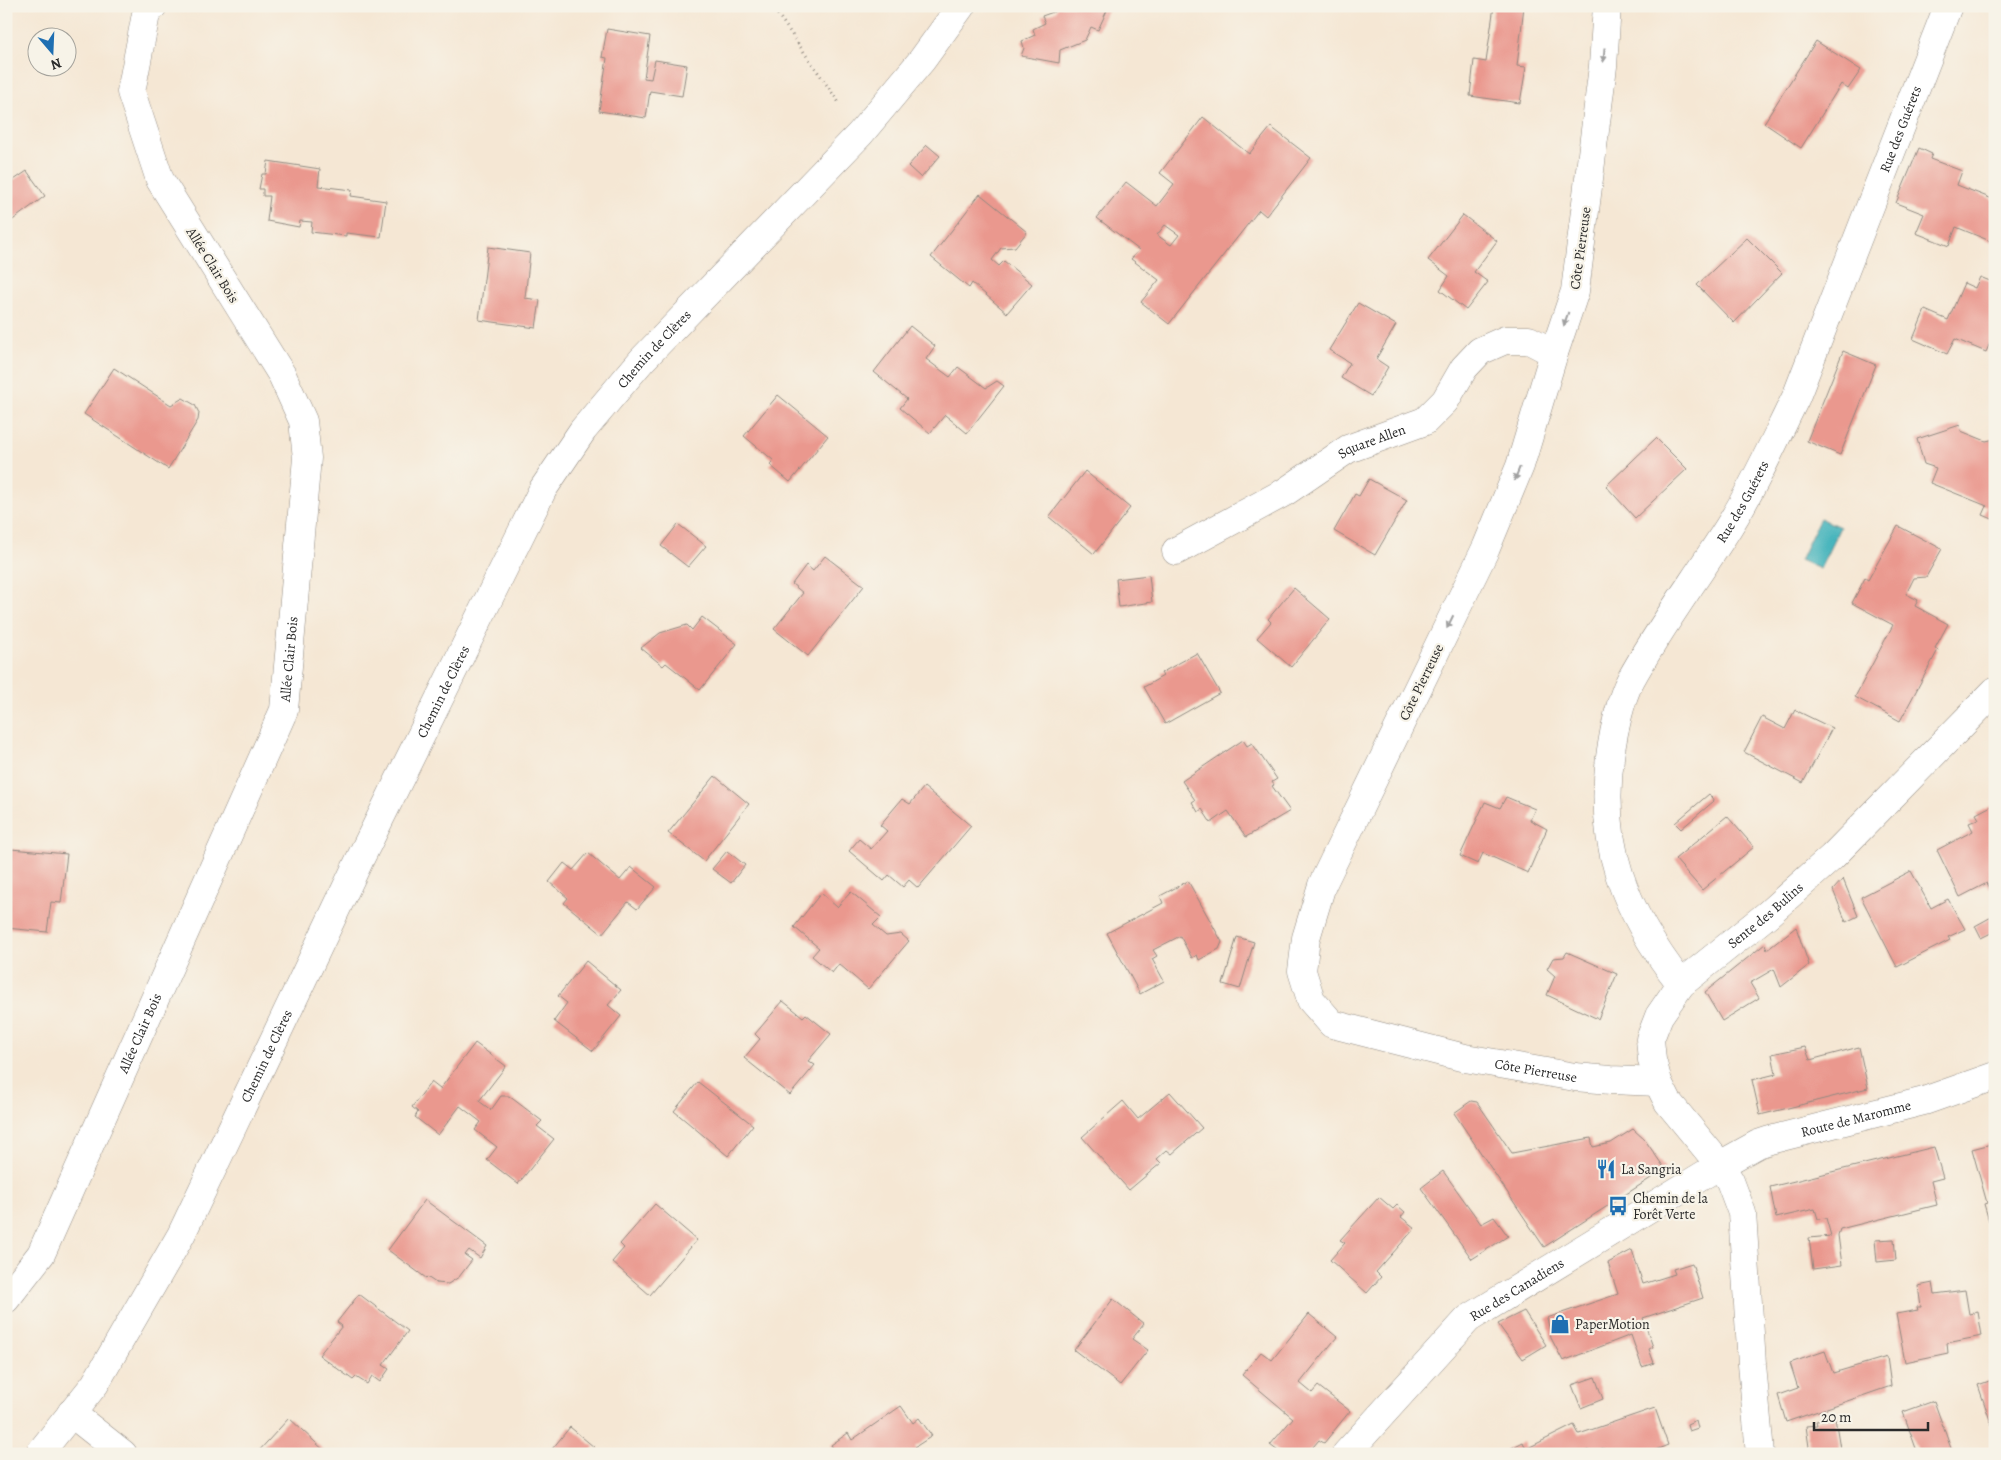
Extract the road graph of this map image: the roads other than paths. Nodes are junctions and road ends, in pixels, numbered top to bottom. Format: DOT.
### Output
graph roads {
  1 [pos="153,6"];
  2 [pos="961,6"];
  3 [pos="1607,6"];
  4 [pos="1948,6"];
  5 [pos="1554,353"];
  6 [pos="1176,551"];
  7 [pos="1995,691"];
  8 [pos="1681,984"];
  9 [pos="1995,1076"];
  10 [pos="1658,1082"];
  11 [pos="1720,1165"];
  12 [pos="6,1299"];
  13 [pos="71,1413"];
  14 [pos="39,1454"];
  15 [pos="123,1454"];
  16 [pos="1346,1454"];
  17 [pos="1760,1454"];
  1 -- 12 [label="street, Allée Clair Bois"];
  2 -- 13 [label="street, Chemin de Clères"];
  3 -- 5 [label="street, Côte Pierreuse, one-way"];
  4 -- 8 [label="street, Rue des Guérets"];
  5 -- 6 [label="street, Square Allen"];
  5 -- 10 [label="street, Côte Pierreuse, one-way"];
  7 -- 8 [label="street, Sente des Bulins"];
  8 -- 10 [label="street, Sente des Bulins"];
  9 -- 11 [label="street, Route de Maromme"];
  10 -- 11 [label="street, Sente des Bulins"];
  11 -- 16 [label="street, Rue des Canadiens"];
  11 -- 17 [label="street"];
  13 -- 14 [label="street, Chemin de Clères"];
  13 -- 15 [label="street"];
}
